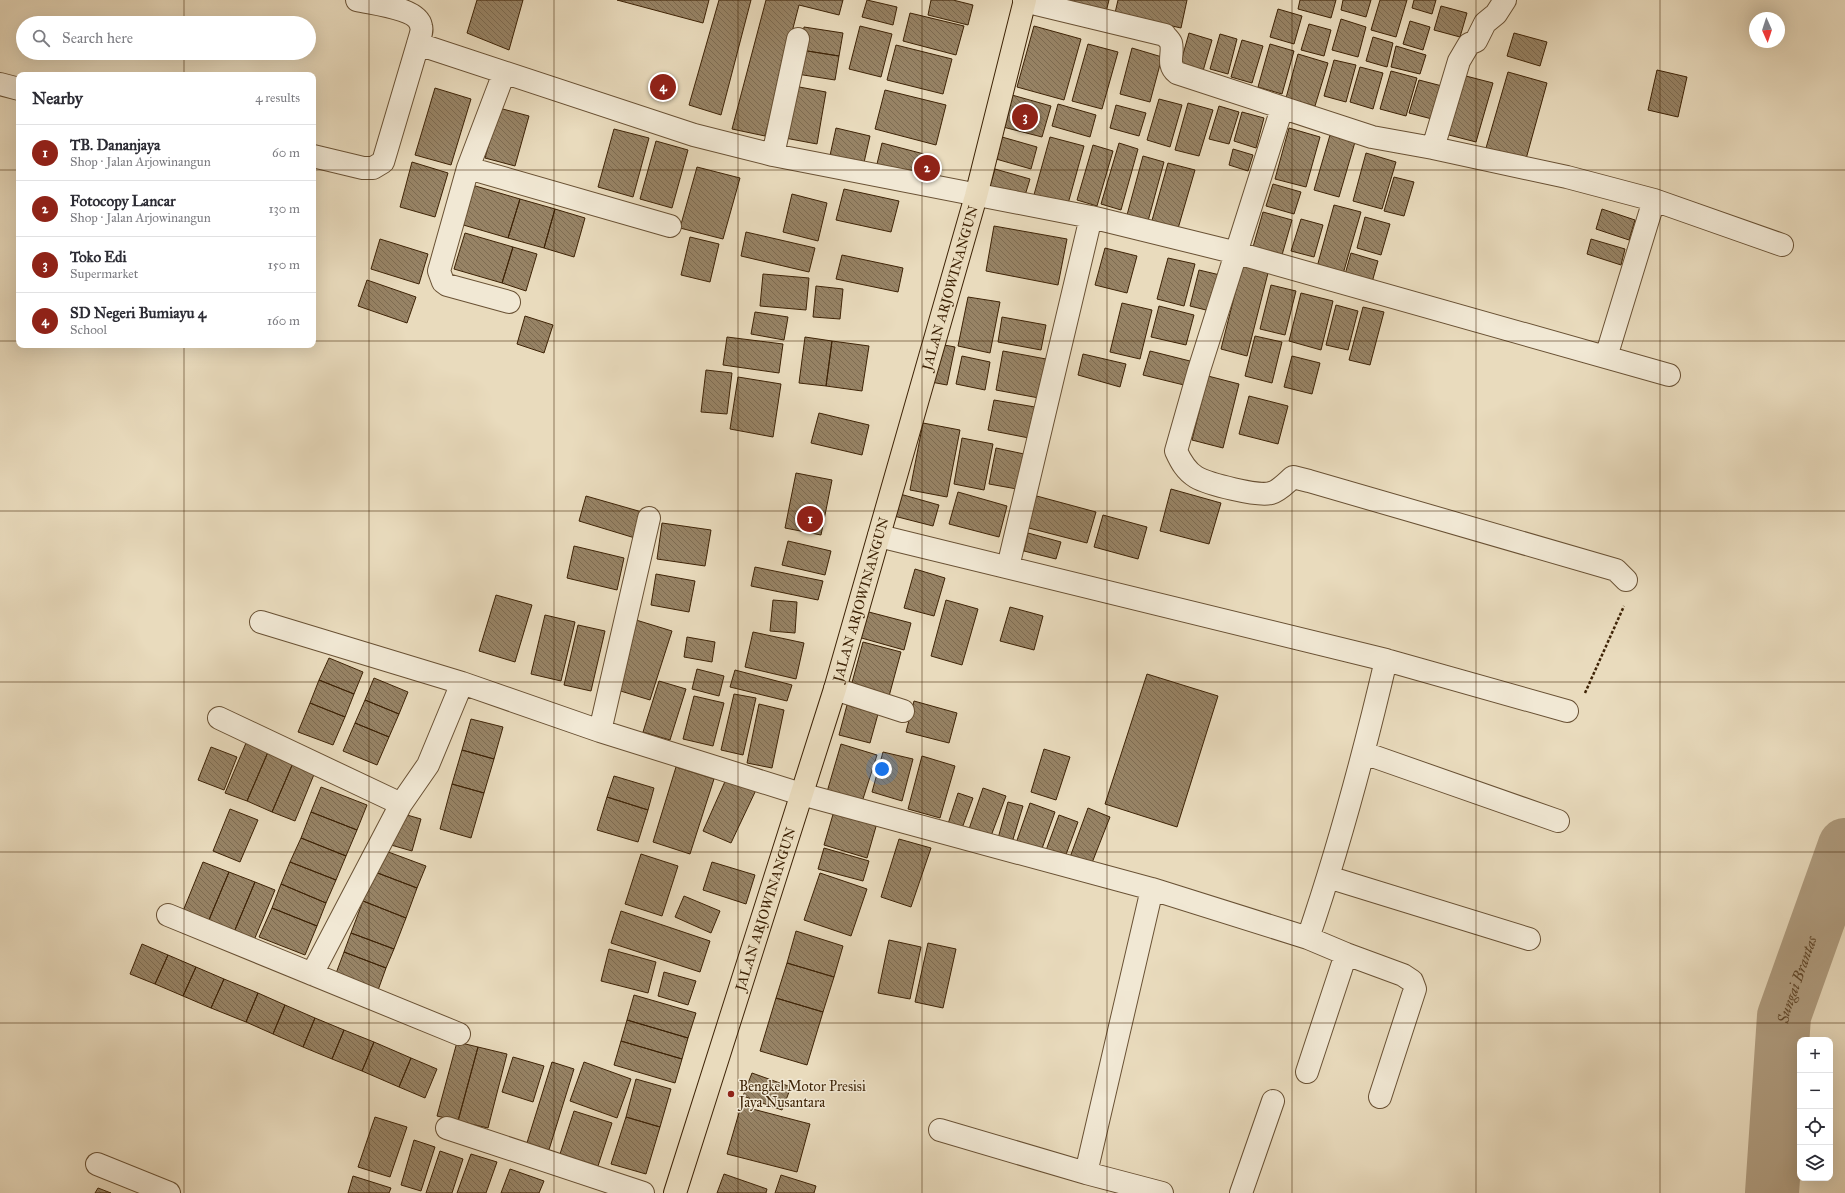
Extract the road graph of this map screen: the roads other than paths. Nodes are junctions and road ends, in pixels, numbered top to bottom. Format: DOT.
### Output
graph roads {
  1 [pos="357,0"];
  2 [pos="1024,0"];
  3 [pos="1505,0"];
  4 [pos="798,39"];
  5 [pos="418,44"];
  6 [pos="504,73"];
  7 [pos="0,84"];
  8 [pos="16,88"];
  9 [pos="1282,108"];
  10 [pos="1434,148"];
  11 [pos="773,156"];
  12 [pos="316,157"];
  13 [pos="468,168"];
  14 [pos="976,196"];
  15 [pos="1654,200"];
  16 [pos="1091,217"];
  17 [pos="670,226"];
  18 [pos="1782,245"];
  19 [pos="1237,253"];
  20 [pos="509,302"];
  21 [pos="1606,357"];
  22 [pos="1669,375"];
  23 [pos="649,518"];
  24 [pos="879,536"];
  25 [pos="1008,567"];
  26 [pos="1626,580"];
  27 [pos="260,622"];
  28 [pos="1386,660"];
  29 [pos="462,683"];
  30 [pos="835,688"];
  31 [pos="903,711"];
  32 [pos="1567,711"];
  33 [pos="219,718"];
  34 [pos="600,731"];
  35 [pos="1364,753"];
  36 [pos="801,794"];
  37 [pos="401,804"];
  38 [pos="1558,821"];
  39 [pos="1328,877"];
  40 [pos="1152,889"];
  41 [pos="168,915"];
  42 [pos="1308,938"];
  43 [pos="1529,939"];
  44 [pos="1346,954"];
  45 [pos="312,974"];
  46 [pos="459,1034"];
  47 [pos="1307,1072"];
  48 [pos="1380,1098"];
  49 [pos="1273,1101"];
  50 [pos="447,1128"];
  51 [pos="940,1130"];
  52 [pos="97,1164"];
  53 [pos="1086,1174"];
  54 [pos="169,1193"];
  55 [pos="643,1193"];
  56 [pos="675,1193"];
  57 [pos="1162,1193"];
  58 [pos="1242,1193"];
  1 -- 5 [label="street"];
  2 -- 9 [label="street"];
  2 -- 14 [label="main road, JALAN ARJOWINANGUN"];
  3 -- 10 [label="street"];
  4 -- 11 [label="street"];
  5 -- 6 [label="street"];
  5 -- 12 [label="street"];
  6 -- 11 [label="street"];
  6 -- 13 [label="street"];
  7 -- 8 [label="street"];
  9 -- 10 [label="street"];
  9 -- 19 [label="street"];
  10 -- 15 [label="street"];
  11 -- 14 [label="street"];
  13 -- 17 [label="street"];
  13 -- 20 [label="street"];
  14 -- 16 [label="street"];
  14 -- 24 [label="main road, JALAN ARJOWINANGUN"];
  15 -- 18 [label="street"];
  15 -- 21 [label="street"];
  16 -- 19 [label="street"];
  16 -- 25 [label="street"];
  19 -- 21 [label="street"];
  19 -- 26 [label="street"];
  21 -- 22 [label="street"];
  23 -- 34 [label="street"];
  24 -- 25 [label="street"];
  24 -- 30 [label="main road, JALAN ARJOWINANGUN"];
  25 -- 28 [label="street"];
  27 -- 29 [label="street"];
  28 -- 32 [label="street"];
  28 -- 35 [label="street"];
  29 -- 34 [label="street"];
  29 -- 37 [label="street"];
  30 -- 31 [label="street"];
  30 -- 36 [label="main road, JALAN ARJOWINANGUN"];
  33 -- 37 [label="street"];
  34 -- 36 [label="street"];
  35 -- 38 [label="street"];
  35 -- 39 [label="street"];
  36 -- 40 [label="street"];
  36 -- 56 [label="main road, JALAN ARJOWINANGUN"];
  37 -- 45 [label="street"];
  39 -- 42 [label="street"];
  39 -- 43 [label="street"];
  40 -- 42 [label="street"];
  40 -- 53 [label="street"];
  41 -- 45 [label="street"];
  42 -- 44 [label="street"];
  44 -- 47 [label="street"];
  44 -- 48 [label="street"];
  45 -- 46 [label="street"];
  49 -- 58 [label="street"];
  50 -- 55 [label="street"];
  51 -- 53 [label="street"];
  52 -- 54 [label="street"];
  53 -- 57 [label="street"];
}
